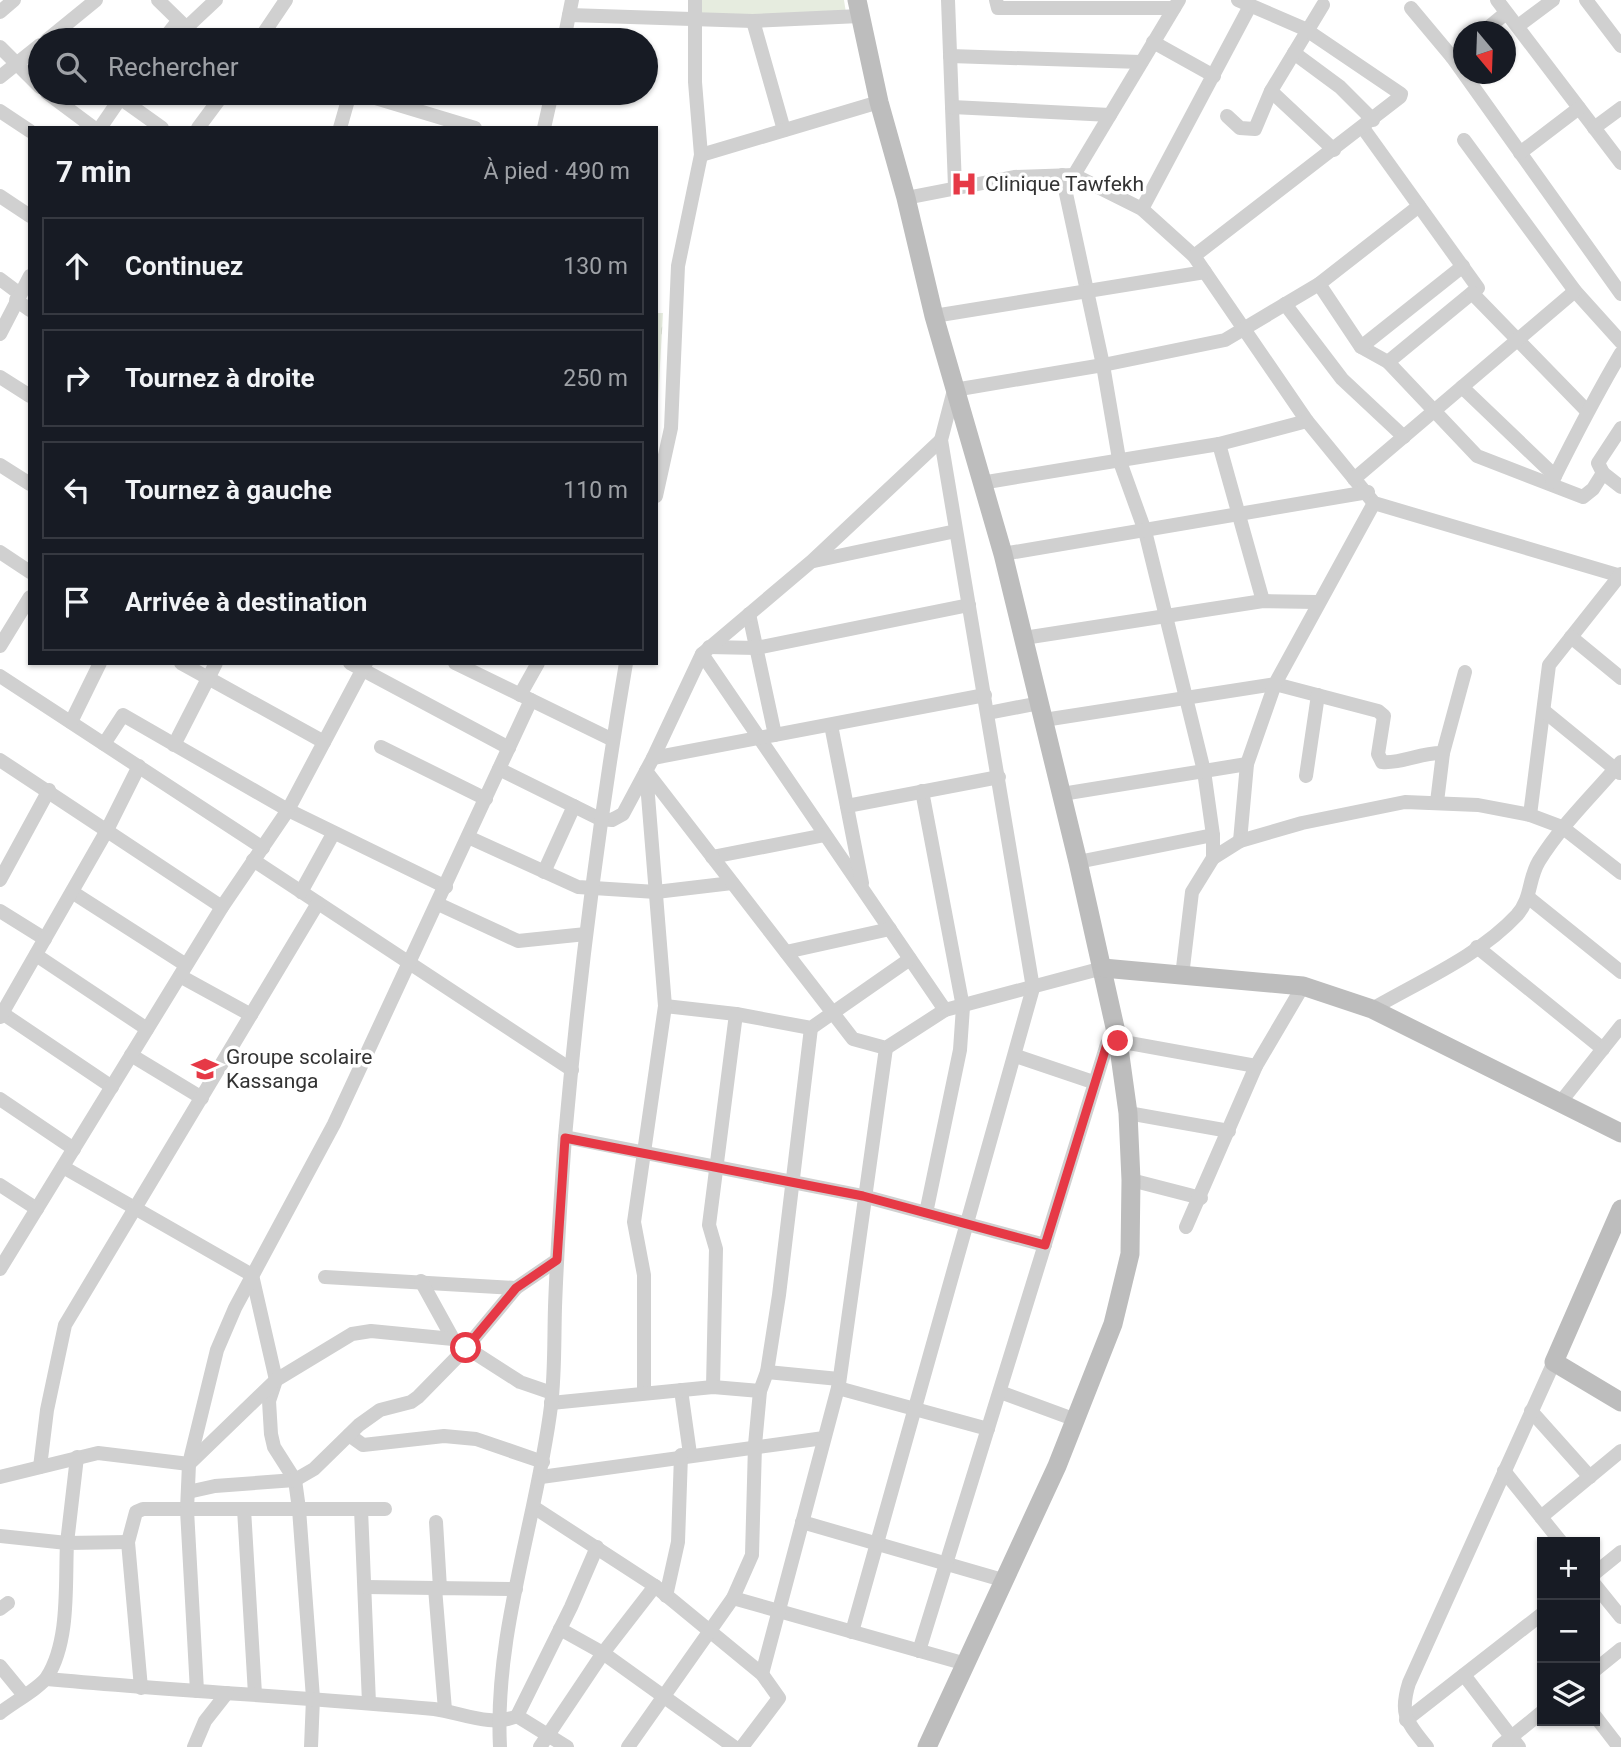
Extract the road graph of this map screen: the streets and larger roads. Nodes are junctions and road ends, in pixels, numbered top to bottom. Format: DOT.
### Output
graph roads {
  1 [pos="14,0"];
  2 [pos="96,0"];
  3 [pos="158,0"];
  4 [pos="216,0"];
  5 [pos="286,0"];
  6 [pos="572,0"];
  7 [pos="695,0"];
  8 [pos="948,0"];
  9 [pos="996,0"];
  10 [pos="1497,0"];
  11 [pos="1553,0"];
  12 [pos="1586,0"];
  13 [pos="1244,3"];
  14 [pos="1412,3"];
  15 [pos="1098,4"];
  16 [pos="1176,4"];
  17 [pos="1323,5"];
  18 [pos="858,8"];
  19 [pos="0,12"];
  20 [pos="1506,13"];
  21 [pos="569,15"];
  22 [pos="693,20"];
  23 [pos="753,21"];
  24 [pos="1496,21"];
  25 [pos="181,25"];
  26 [pos="1518,26"];
  27 [pos="62,28"];
  28 [pos="177,28"];
  29 [pos="185,28"];
  30 [pos="267,28"];
  31 [pos="566,28"];
  32 [pos="1306,29"];
  33 [pos="1153,42"];
  34 [pos="1621,46"];
  35 [pos="0,47"];
  36 [pos="1294,53"];
  37 [pos="28,56"];
  38 [pos="950,56"];
  39 [pos="1452,57"];
  40 [pos="1142,62"];
  41 [pos="16,65"];
  42 [pos="28,76"];
  43 [pos="1214,76"];
  44 [pos="0,77"];
  45 [pos="1270,91"];
  46 [pos="879,102"];
  47 [pos="63,105"];
  48 [pos="115,105"];
  49 [pos="134,105"];
  50 [pos="215,105"];
  51 [pos="347,105"];
  52 [pos="399,105"];
  53 [pos="549,105"];
  54 [pos="952,107"];
  55 [pos="1579,108"];
  56 [pos="1621,108"];
  57 [pos="0,111"];
  58 [pos="1110,115"];
  59 [pos="1227,116"];
  60 [pos="1368,124"];
  61 [pos="90,126"];
  62 [pos="101,126"];
  63 [pos="160,126"];
  64 [pos="199,126"];
  65 [pos="341,126"];
  66 [pos="468,126"];
  67 [pos="544,126"];
  68 [pos="1594,128"];
  69 [pos="28,130"];
  70 [pos="784,130"];
  71 [pos="1464,140"];
  72 [pos="1334,150"];
  73 [pos="1520,153"];
  74 [pos="701,155"];
  75 [pos="1621,163"];
  76 [pos="1068,175"];
  77 [pos="956,187"];
  78 [pos="0,196"];
  79 [pos="906,198"];
  80 [pos="1419,206"];
  81 [pos="1142,209"];
  82 [pos="28,215"];
  83 [pos="1194,256"];
  84 [pos="1463,266"];
  85 [pos="1205,272"];
  86 [pos="0,279"];
  87 [pos="28,280"];
  88 [pos="1320,284"];
  89 [pos="1087,291"];
  90 [pos="1575,291"];
  91 [pos="1472,293"];
  92 [pos="1621,294"];
  93 [pos="18,297"];
  94 [pos="1285,304"];
  95 [pos="28,308"];
  96 [pos="934,316"];
  97 [pos="1244,332"];
  98 [pos="0,334"];
  99 [pos="1517,340"];
  100 [pos="1621,342"];
  101 [pos="1361,347"];
  102 [pos="1621,352"];
  103 [pos="1388,362"];
  104 [pos="1103,365"];
  105 [pos="0,377"];
  106 [pos="1462,387"];
  107 [pos="954,390"];
  108 [pos="28,395"];
  109 [pos="1586,410"];
  110 [pos="1433,412"];
  111 [pos="1307,421"];
  112 [pos="1621,428"];
  113 [pos="1404,437"];
  114 [pos="941,440"];
  115 [pos="1219,444"];
  116 [pos="1119,459"];
  117 [pos="0,465"];
  118 [pos="1603,473"];
  119 [pos="1354,479"];
  120 [pos="1554,479"];
  121 [pos="28,483"];
  122 [pos="981,484"];
  123 [pos="658,487"];
  124 [pos="1621,487"];
  125 [pos="1371,498"];
  126 [pos="1241,514"];
  127 [pos="956,531"];
  128 [pos="1145,531"];
  129 [pos="0,552"];
  130 [pos="1003,554"];
  131 [pos="812,561"];
  132 [pos="28,566"];
  133 [pos="1621,575"];
  134 [pos="28,600"];
  135 [pos="1264,601"];
  136 [pos="1317,602"];
  137 [pos="969,605"];
  138 [pos="750,614"];
  139 [pos="1166,616"];
  140 [pos="1571,637"];
  141 [pos="1024,638"];
  142 [pos="0,646"];
  143 [pos="756,648"];
  144 [pos="706,651"];
  145 [pos="99,665"];
  146 [pos="184,665"];
  147 [pos="215,665"];
  148 [pos="359,665"];
  149 [pos="459,665"];
  150 [pos="537,665"];
  151 [pos="626,665"];
  152 [pos="1465,672"];
  153 [pos="0,676"];
  154 [pos="208,678"];
  155 [pos="1621,678"];
  156 [pos="1275,684"];
  157 [pos="985,695"];
  158 [pos="1318,695"];
  159 [pos="1186,696"];
  160 [pos="525,698"];
  161 [pos="1544,711"];
  162 [pos="1042,712"];
  163 [pos="988,713"];
  164 [pos="71,722"];
  165 [pos="831,724"];
  166 [pos="775,735"];
  167 [pos="759,738"];
  168 [pos="613,740"];
  169 [pos="324,742"];
  170 [pos="104,744"];
  171 [pos="174,745"];
  172 [pos="381,747"];
  173 [pos="509,748"];
  174 [pos="1443,753"];
  175 [pos="0,760"];
  176 [pos="1247,764"];
  177 [pos="650,765"];
  178 [pos="139,766"];
  179 [pos="1619,768"];
  180 [pos="499,769"];
  181 [pos="1204,771"];
  182 [pos="1306,776"];
  183 [pos="999,777"];
  184 [pos="49,790"];
  185 [pos="922,791"];
  186 [pos="1062,794"];
  187 [pos="486,799"];
  188 [pos="1437,802"];
  189 [pos="574,806"];
  190 [pos="847,806"];
  191 [pos="288,810"];
  192 [pos="1530,815"];
  193 [pos="600,819"];
  194 [pos="1562,827"];
  195 [pos="106,832"];
  196 [pos="333,834"];
  197 [pos="825,835"];
  198 [pos="1213,835"];
  199 [pos="468,837"];
  200 [pos="1240,841"];
  201 [pos="263,848"];
  202 [pos="712,857"];
  203 [pos="1213,858"];
  204 [pos="253,860"];
  205 [pos="1078,862"];
  206 [pos="544,872"];
  207 [pos="1621,873"];
  208 [pos="0,880"];
  209 [pos="732,883"];
  210 [pos="446,887"];
  211 [pos="590,888"];
  212 [pos="72,892"];
  213 [pos="301,892"];
  214 [pos="656,892"];
  215 [pos="864,892"];
  216 [pos="1529,898"];
  217 [pos="318,903"];
  218 [pos="438,904"];
  219 [pos="222,906"];
  220 [pos="0,911"];
  221 [pos="890,929"];
  222 [pos="586,934"];
  223 [pos="45,939"];
  224 [pos="1477,947"];
  225 [pos="786,952"];
  226 [pos="36,955"];
  227 [pos="910,958"];
  228 [pos="411,964"];
  229 [pos="1102,968"];
  230 [pos="183,970"];
  231 [pos="1621,972"];
  232 [pos="1182,976"];
  233 [pos="1303,986"];
  234 [pos="1033,988"];
  235 [pos="665,1006"];
  236 [pos="3,1007"];
  237 [pos="963,1007"];
  238 [pos="1372,1009"];
  239 [pos="945,1010"];
  240 [pos="832,1013"];
  241 [pos="736,1014"];
  242 [pos="251,1015"];
  243 [pos="1621,1026"];
  244 [pos="811,1028"];
  245 [pos="147,1029"];
  246 [pos="1118,1041"];
  247 [pos="886,1048"];
  248 [pos="1603,1049"];
  249 [pos="131,1055"];
  250 [pos="1016,1056"];
  251 [pos="1256,1066"];
  252 [pos="572,1070"];
  253 [pos="1093,1082"];
  254 [pos="112,1087"];
  255 [pos="202,1098"];
  256 [pos="0,1099"];
  257 [pos="1559,1104"];
  258 [pos="1128,1114"];
  259 [pos="1229,1131"];
  260 [pos="1621,1133"];
  261 [pos="565,1138"];
  262 [pos="74,1149"];
  263 [pos="644,1152"];
  264 [pos="716,1165"];
  265 [pos="63,1167"];
  266 [pos="1131,1180"];
  267 [pos="791,1181"];
  268 [pos="0,1185"];
  269 [pos="863,1196"];
  270 [pos="1200,1198"];
  271 [pos="37,1209"];
  272 [pos="135,1209"];
  273 [pos="1621,1209"];
  274 [pos="926,1213"];
  275 [pos="968,1224"];
  276 [pos="1186,1227"];
  277 [pos="1045,1245"];
  278 [pos="557,1260"];
  279 [pos="0,1269"];
  280 [pos="252,1275"];
  281 [pos="325,1277"];
  282 [pos="421,1280"];
  283 [pos="516,1288"];
  284 [pos="453,1339"];
  285 [pos="466,1348"];
  286 [pos="1554,1362"];
  287 [pos="767,1372"];
  288 [pos="276,1380"];
  289 [pos="839,1384"];
  290 [pos="713,1387"];
  291 [pos="681,1390"];
  292 [pos="760,1391"];
  293 [pos="644,1392"];
  294 [pos="1000,1392"];
  295 [pos="552,1398"];
  296 [pos="1621,1402"];
  297 [pos="914,1408"];
  298 [pos="1531,1411"];
  299 [pos="1076,1420"];
  300 [pos="988,1429"];
  301 [pos="349,1435"];
  302 [pos="824,1438"];
  303 [pos="755,1446"];
  304 [pos="1621,1451"];
  305 [pos="686,1455"];
  306 [pos="77,1457"];
  307 [pos="543,1462"];
  308 [pos="189,1464"];
  309 [pos="40,1467"];
  310 [pos="1504,1471"];
  311 [pos="0,1477"];
  312 [pos="541,1477"];
  313 [pos="1590,1477"];
  314 [pos="295,1480"];
  315 [pos="188,1492"];
  316 [pos="535,1508"];
  317 [pos="244,1509"];
  318 [pos="299,1509"];
  319 [pos="361,1509"];
  320 [pos="385,1509"];
  321 [pos="187,1510"];
  322 [pos="1541,1517"];
  323 [pos="436,1522"];
  324 [pos="802,1522"];
  325 [pos="0,1536"];
  326 [pos="1557,1537"];
  327 [pos="128,1542"];
  328 [pos="67,1543"];
  329 [pos="877,1543"];
  330 [pos="597,1547"];
  331 [pos="1621,1552"];
  332 [pos="947,1562"];
  333 [pos="1600,1569"];
  334 [pos="1006,1581"];
  335 [pos="654,1586"];
  336 [pos="366,1587"];
  337 [pos="438,1588"];
  338 [pos="516,1589"];
  339 [pos="1600,1591"];
  340 [pos="666,1596"];
  341 [pos="733,1598"];
  342 [pos="778,1611"];
  343 [pos="1537,1618"];
  344 [pos="1621,1618"];
  345 [pos="560,1629"];
  346 [pos="710,1631"];
  347 [pos="852,1632"];
  348 [pos="1621,1649"];
  349 [pos="919,1651"];
  350 [pos="603,1653"];
  351 [pos="966,1664"];
  352 [pos="0,1666"];
  353 [pos="1600,1666"];
  354 [pos="762,1674"];
  355 [pos="1464,1675"];
  356 [pos="47,1679"];
  357 [pos="141,1688"];
  358 [pos="197,1691"];
  359 [pos="227,1693"];
  360 [pos="23,1694"];
  361 [pos="255,1694"];
  362 [pos="664,1696"];
  363 [pos="313,1698"];
  364 [pos="369,1703"];
  365 [pos="445,1710"];
  366 [pos="0,1713"];
  367 [pos="516,1716"];
  368 [pos="1537,1718"];
  369 [pos="1406,1720"];
  370 [pos="498,1722"];
  371 [pos="1600,1722"];
  372 [pos="544,1741"];
  373 [pos="1515,1742"];
  374 [pos="194,1747"];
  375 [pos="311,1747"];
  376 [pos="499,1747"];
  377 [pos="567,1747"];
  378 [pos="628,1747"];
  379 [pos="734,1747"];
  380 [pos="742,1747"];
  381 [pos="927,1747"];
  382 [pos="1427,1747"];
  383 [pos="1499,1747"];
  384 [pos="1619,1747"];
  1 -- 19 [label="street"];
  2 -- 27 [label="street"];
  3 -- 25 [label="street"];
  4 -- 25 [label="street"];
  5 -- 30 [label="street"];
  6 -- 21 [label="street"];
  7 -- 22 [label="street"];
  8 -- 38 [label="street"];
  9 -- 15 [label="street"];
  10 -- 20 [label="street"];
  11 -- 26 [label="street"];
  12 -- 34 [label="street"];
  13 -- 32 [label="street"];
  13 -- 43 [label="street"];
  14 -- 39 [label="street"];
  15 -- 16 [label="street"];
  16 -- 33 [label="street"];
  17 -- 32 [label="street"];
  18 -- 23 [label="street"];
  18 -- 46 [label="street"];
  20 -- 24 [label="street"];
  20 -- 26 [label="street"];
  21 -- 22 [label="street"];
  21 -- 31 [label="street"];
  22 -- 23 [label="street"];
  22 -- 74 [label="street"];
  23 -- 70 [label="street"];
  25 -- 28 [label="street"];
  25 -- 29 [label="street"];
  26 -- 55 [label="street"];
  32 -- 36 [label="street"];
  32 -- 60 [label="street"];
  33 -- 40 [label="street"];
  33 -- 43 [label="street"];
  35 -- 41 [label="street"];
  36 -- 45 [label="street"];
  36 -- 60 [label="street"];
  37 -- 41 [label="street"];
  38 -- 40 [label="street"];
  38 -- 54 [label="street"];
  39 -- 73 [label="street"];
  40 -- 58 [label="street"];
  41 -- 42 [label="street"];
  41 -- 44 [label="street"];
  43 -- 81 [label="street"];
  45 -- 59 [label="street"];
  45 -- 72 [label="street"];
  46 -- 70 [label="street"];
  46 -- 79 [label="street"];
  47 -- 61 [label="street"];
  48 -- 62 [label="street"];
  49 -- 63 [label="street"];
  50 -- 64 [label="street"];
  51 -- 65 [label="street"];
  52 -- 66 [label="street"];
  53 -- 67 [label="street"];
  54 -- 58 [label="street"];
  54 -- 77 [label="street"];
  55 -- 68 [label="street"];
  55 -- 73 [label="street"];
  56 -- 68 [label="street"];
  57 -- 69 [label="street"];
  58 -- 76 [label="street"];
  60 -- 72 [label="street"];
  60 -- 80 [label="street"];
  68 -- 75 [label="street"];
  70 -- 74 [label="street"];
  71 -- 90 [label="street"];
  72 -- 83 [label="street"];
  73 -- 92 [label="street"];
  74 -- 123 [label="street"];
  76 -- 77 [label="street"];
  76 -- 81 [label="street"];
  76 -- 89 [label="street"];
  77 -- 79 [label="street"];
  78 -- 82 [label="street"];
  79 -- 96 [label="street"];
  80 -- 84 [label="street"];
  80 -- 88 [label="street"];
  81 -- 83 [label="street"];
  83 -- 85 [label="street"];
  84 -- 91 [label="street"];
  84 -- 101 [label="street"];
  85 -- 89 [label="street"];
  85 -- 97 [label="street"];
  86 -- 93 [label="street"];
  87 -- 93 [label="street"];
  88 -- 94 [label="street"];
  88 -- 101 [label="street"];
  89 -- 96 [label="street"];
  89 -- 104 [label="street"];
  90 -- 99 [label="street"];
  90 -- 100 [label="street"];
  91 -- 99 [label="street"];
  91 -- 103 [label="street"];
  93 -- 95 [label="street"];
  93 -- 98 [label="street"];
  94 -- 97 [label="street"];
  94 -- 113 [label="street"];
  96 -- 107 [label="street"];
  97 -- 104 [label="street"];
  97 -- 111 [label="street"];
  99 -- 106 [label="street"];
  99 -- 109 [label="street"];
  101 -- 103 [label="street"];
  102 -- 109 [label="street"];
  103 -- 110 [label="street"];
  104 -- 107 [label="street"];
  104 -- 116 [label="street"];
  105 -- 108 [label="street"];
  106 -- 110 [label="street"];
  106 -- 120 [label="street"];
  107 -- 114 [label="street"];
  107 -- 122 [label="street"];
  109 -- 120 [label="street"];
  110 -- 113 [label="street"];
  110 -- 120 [label="street"];
  111 -- 115 [label="street"];
  111 -- 119 [label="street"];
  112 -- 118 [label="street"];
  113 -- 119 [label="street"];
  114 -- 127 [label="street"];
  114 -- 131 [label="street"];
  115 -- 116 [label="street"];
  115 -- 126 [label="street"];
  116 -- 122 [label="street"];
  116 -- 128 [label="street"];
  117 -- 121 [label="street"];
  118 -- 120 [label="street"];
  118 -- 124 [label="street"];
  119 -- 125 [label="street"];
  122 -- 130 [label="street"];
  125 -- 126 [label="street"];
  125 -- 133 [label="street"];
  125 -- 136 [label="street"];
  126 -- 128 [label="street"];
  126 -- 135 [label="street"];
  127 -- 131 [label="street"];
  127 -- 137 [label="street"];
  128 -- 130 [label="street"];
  128 -- 139 [label="street"];
  129 -- 132 [label="street"];
  130 -- 141 [label="street"];
  131 -- 138 [label="street"];
  133 -- 140 [label="street"];
  134 -- 142 [label="street"];
  135 -- 136 [label="street"];
  135 -- 139 [label="street"];
  136 -- 156 [label="street"];
  137 -- 143 [label="street"];
  137 -- 157 [label="street"];
  138 -- 143 [label="street"];
  138 -- 144 [label="street"];
  139 -- 141 [label="street"];
  139 -- 159 [label="street"];
  140 -- 155 [label="street"];
  140 -- 161 [label="street"];
  141 -- 162 [label="street"];
  143 -- 144 [label="street"];
  143 -- 166 [label="street"];
  144 -- 167 [label="street"];
  144 -- 177 [label="street"];
  145 -- 164 [label="street"];
  146 -- 154 [label="street"];
  147 -- 154 [label="street"];
  148 -- 169 [label="street"];
  148 -- 173 [label="street"];
  149 -- 160 [label="street"];
  150 -- 160 [label="street"];
  151 -- 168 [label="street"];
  152 -- 174 [label="street"];
  153 -- 164 [label="street"];
  154 -- 169 [label="street"];
  154 -- 171 [label="street"];
  156 -- 158 [label="street"];
  156 -- 159 [label="street"];
  156 -- 176 [label="street"];
  157 -- 163 [label="street"];
  157 -- 165 [label="street"];
  158 -- 174 [label="street"];
  158 -- 182 [label="street"];
  159 -- 162 [label="street"];
  159 -- 181 [label="street"];
  160 -- 168 [label="street"];
  160 -- 173 [label="street"];
  161 -- 179 [label="street"];
  161 -- 192 [label="street"];
  162 -- 163 [label="street"];
  162 -- 186 [label="street"];
  163 -- 183 [label="street"];
  164 -- 170 [label="street"];
  165 -- 166 [label="street"];
  165 -- 190 [label="street"];
  166 -- 167 [label="street"];
  167 -- 177 [label="street"];
  167 -- 197 [label="street"];
  168 -- 193 [label="street"];
  169 -- 191 [label="street"];
  170 -- 171 [label="street"];
  170 -- 178 [label="street"];
  171 -- 191 [label="street"];
  172 -- 187 [label="street"];
  173 -- 180 [label="street"];
  174 -- 188 [label="street"];
  175 -- 184 [label="street"];
  176 -- 181 [label="street"];
  176 -- 200 [label="street"];
  177 -- 193 [label="street"];
  177 -- 202 [label="street"];
  177 -- 214 [label="street"];
  178 -- 195 [label="street"];
  178 -- 201 [label="street"];
  179 -- 194 [label="street"];
  180 -- 187 [label="street"];
  180 -- 189 [label="street"];
  181 -- 186 [label="street"];
  181 -- 198 [label="street"];
  183 -- 185 [label="street"];
  183 -- 234 [label="street"];
  184 -- 195 [label="street"];
  184 -- 208 [label="street"];
  185 -- 190 [label="street"];
  185 -- 237 [label="street"];
  186 -- 205 [label="street"];
  187 -- 199 [label="street"];
  188 -- 192 [label="street"];
  188 -- 200 [label="street"];
  189 -- 193 [label="street"];
  189 -- 206 [label="street"];
  190 -- 215 [label="street"];
  191 -- 196 [label="street"];
  191 -- 201 [label="street"];
  192 -- 194 [label="street"];
  193 -- 211 [label="street"];
  194 -- 207 [label="street"];
  194 -- 216 [label="street"];
  195 -- 212 [label="street"];
  195 -- 219 [label="street"];
  196 -- 210 [label="street"];
  196 -- 213 [label="street"];
  197 -- 202 [label="street"];
  197 -- 215 [label="street"];
  198 -- 203 [label="street"];
  198 -- 205 [label="street"];
  199 -- 206 [label="street"];
  199 -- 210 [label="street"];
  200 -- 203 [label="street"];
  201 -- 204 [label="street"];
  202 -- 209 [label="street"];
  203 -- 232 [label="street"];
  204 -- 213 [label="street"];
  204 -- 219 [label="street"];
  205 -- 229 [label="street"];
  206 -- 211 [label="street"];
  209 -- 214 [label="street"];
  209 -- 225 [label="street"];
  210 -- 218 [label="street"];
  211 -- 214 [label="street"];
  211 -- 222 [label="street"];
  212 -- 223 [label="street"];
  212 -- 230 [label="street"];
  213 -- 217 [label="street"];
  214 -- 235 [label="street"];
  215 -- 221 [label="street"];
  216 -- 224 [label="street"];
  216 -- 231 [label="street"];
  217 -- 228 [label="street"];
  217 -- 242 [label="street"];
  218 -- 222 [label="street"];
  218 -- 228 [label="street"];
  219 -- 230 [label="street"];
  220 -- 223 [label="street"];
  221 -- 225 [label="street"];
  221 -- 227 [label="street"];
  222 -- 252 [label="street"];
  223 -- 226 [label="street"];
  224 -- 238 [label="street"];
  224 -- 248 [label="street"];
  225 -- 240 [label="street"];
  226 -- 236 [label="street"];
  226 -- 245 [label="street"];
  227 -- 239 [label="street"];
  227 -- 240 [label="street"];
  228 -- 252 [label="street"];
  228 -- 280 [label="street"];
  229 -- 232 [label="street"];
  229 -- 234 [label="street"];
  229 -- 246 [label="street"];
  230 -- 242 [label="street"];
  230 -- 245 [label="street"];
  232 -- 233 [label="street"];
  233 -- 238 [label="street"];
  233 -- 251 [label="street"];
  234 -- 237 [label="street"];
  234 -- 250 [label="street"];
  235 -- 241 [label="street"];
  235 -- 263 [label="street"];
  236 -- 254 [label="street"];
  237 -- 239 [label="street"];
  237 -- 274 [label="street"];
  238 -- 257 [label="street"];
  239 -- 247 [label="street"];
  240 -- 244 [label="street"];
  240 -- 247 [label="street"];
  241 -- 244 [label="street"];
  241 -- 264 [label="street"];
  242 -- 255 [label="street"];
  243 -- 248 [label="street"];
  244 -- 267 [label="street"];
  245 -- 249 [label="street"];
  246 -- 251 [label="street"];
  246 -- 253 [label="street"];
  246 -- 258 [label="street"];
  247 -- 269 [label="street"];
  248 -- 257 [label="street"];
  249 -- 254 [label="street"];
  249 -- 255 [label="street"];
  250 -- 253 [label="street"];
  250 -- 275 [label="street"];
  251 -- 259 [label="street"];
  252 -- 261 [label="street"];
  253 -- 277 [label="street"];
  254 -- 262 [label="street"];
  255 -- 272 [label="street"];
  256 -- 262 [label="street"];
  257 -- 260 [label="street"];
  258 -- 259 [label="street"];
  258 -- 266 [label="street"];
  259 -- 270 [label="street"];
  261 -- 263 [label="street"];
  261 -- 278 [label="street"];
  262 -- 265 [label="street"];
  263 -- 264 [label="street"];
  263 -- 293 [label="street"];
  264 -- 267 [label="street"];
  264 -- 290 [label="street"];
  265 -- 271 [label="street"];
  265 -- 272 [label="street"];
  266 -- 270 [label="street"];
  266 -- 299 [label="street"];
  267 -- 269 [label="street"];
  267 -- 287 [label="street"];
  268 -- 271 [label="street"];
  269 -- 274 [label="street"];
  269 -- 289 [label="street"];
  270 -- 276 [label="street"];
  271 -- 279 [label="street"];
  272 -- 280 [label="street"];
  272 -- 309 [label="street"];
  273 -- 286 [label="street"];
  274 -- 275 [label="street"];
  275 -- 277 [label="street"];
  275 -- 297 [label="street"];
  277 -- 294 [label="street"];
  278 -- 283 [label="street"];
  278 -- 295 [label="street"];
  280 -- 288 [label="street"];
  280 -- 308 [label="street"];
  281 -- 282 [label="street"];
  282 -- 283 [label="street"];
  282 -- 284 [label="street"];
  283 -- 285 [label="street"];
  284 -- 285 [label="street"];
  284 -- 288 [label="street"];
  285 -- 295 [label="street"];
  285 -- 301 [label="street"];
  286 -- 296 [label="street"];
  286 -- 298 [label="street"];
  287 -- 289 [label="street"];
  287 -- 292 [label="street"];
  288 -- 308 [label="street"];
  288 -- 314 [label="street"];
  289 -- 297 [label="street"];
  289 -- 302 [label="street"];
  290 -- 291 [label="street"];
  290 -- 292 [label="street"];
  291 -- 293 [label="street"];
  291 -- 305 [label="street"];
  292 -- 303 [label="street"];
  293 -- 295 [label="street"];
  294 -- 299 [label="street"];
  294 -- 300 [label="street"];
  295 -- 307 [label="street"];
  297 -- 300 [label="street"];
  297 -- 329 [label="street"];
  298 -- 310 [label="street"];
  298 -- 313 [label="street"];
  299 -- 334 [label="street"];
  300 -- 332 [label="street"];
  301 -- 307 [label="street"];
  301 -- 314 [label="street"];
  302 -- 303 [label="street"];
  302 -- 324 [label="street"];
  303 -- 305 [label="street"];
  303 -- 341 [label="street"];
  304 -- 313 [label="street"];
  305 -- 312 [label="street"];
  305 -- 340 [label="street"];
  306 -- 308 [label="street"];
  306 -- 309 [label="street"];
  306 -- 328 [label="street"];
  307 -- 312 [label="street"];
  308 -- 315 [label="street"];
  309 -- 311 [label="street"];
  310 -- 322 [label="street"];
  310 -- 369 [label="street"];
  312 -- 316 [label="street"];
  313 -- 322 [label="street"];
  314 -- 315 [label="street"];
  314 -- 318 [label="street"];
  315 -- 321 [label="street"];
  316 -- 330 [label="street"];
  316 -- 338 [label="street"];
  317 -- 318 [label="street"];
  317 -- 321 [label="street"];
  317 -- 361 [label="street"];
  318 -- 319 [label="street"];
  318 -- 363 [label="street"];
  319 -- 320 [label="street"];
  319 -- 336 [label="street"];
  321 -- 327 [label="street"];
  321 -- 358 [label="street"];
  322 -- 326 [label="street"];
  323 -- 337 [label="street"];
  324 -- 329 [label="street"];
  324 -- 342 [label="street"];
  325 -- 328 [label="street"];
  327 -- 328 [label="street"];
  327 -- 357 [label="street"];
  328 -- 356 [label="street"];
  329 -- 332 [label="street"];
  329 -- 347 [label="street"];
  330 -- 335 [label="street"];
  330 -- 345 [label="street"];
  331 -- 333 [label="street"];
  332 -- 334 [label="street"];
  332 -- 349 [label="street"];
  334 -- 351 [label="street"];
  335 -- 340 [label="street"];
  335 -- 350 [label="street"];
  336 -- 337 [label="street"];
  336 -- 364 [label="street"];
  337 -- 338 [label="street"];
  337 -- 365 [label="street"];
  338 -- 370 [label="street"];
  339 -- 344 [label="street"];
  340 -- 346 [label="street"];
  341 -- 342 [label="street"];
  341 -- 346 [label="street"];
  342 -- 347 [label="street"];
  342 -- 354 [label="street"];
  343 -- 355 [label="street"];
  345 -- 350 [label="street"];
  345 -- 367 [label="street"];
  346 -- 354 [label="street"];
  346 -- 362 [label="street"];
  347 -- 349 [label="street"];
  348 -- 353 [label="street"];
  349 -- 351 [label="street"];
  350 -- 362 [label="street"];
  350 -- 372 [label="street"];
  351 -- 381 [label="street"];
  352 -- 360 [label="street"];
  354 -- 380 [label="street"];
  355 -- 369 [label="street"];
  355 -- 373 [label="street"];
  356 -- 357 [label="street"];
  356 -- 360 [label="street"];
  357 -- 358 [label="street"];
  358 -- 359 [label="street"];
  359 -- 361 [label="street"];
  359 -- 374 [label="street"];
  360 -- 366 [label="street"];
  361 -- 363 [label="street"];
  362 -- 378 [label="street"];
  362 -- 379 [label="street"];
  363 -- 364 [label="street"];
  363 -- 375 [label="street"];
  364 -- 365 [label="street"];
  365 -- 370 [label="street"];
  367 -- 370 [label="street"];
  367 -- 372 [label="street"];
  368 -- 373 [label="street"];
  369 -- 382 [label="street"];
  370 -- 376 [label="street"];
  371 -- 384 [label="street"];
  372 -- 377 [label="street"];
  373 -- 383 [label="street"];
}
